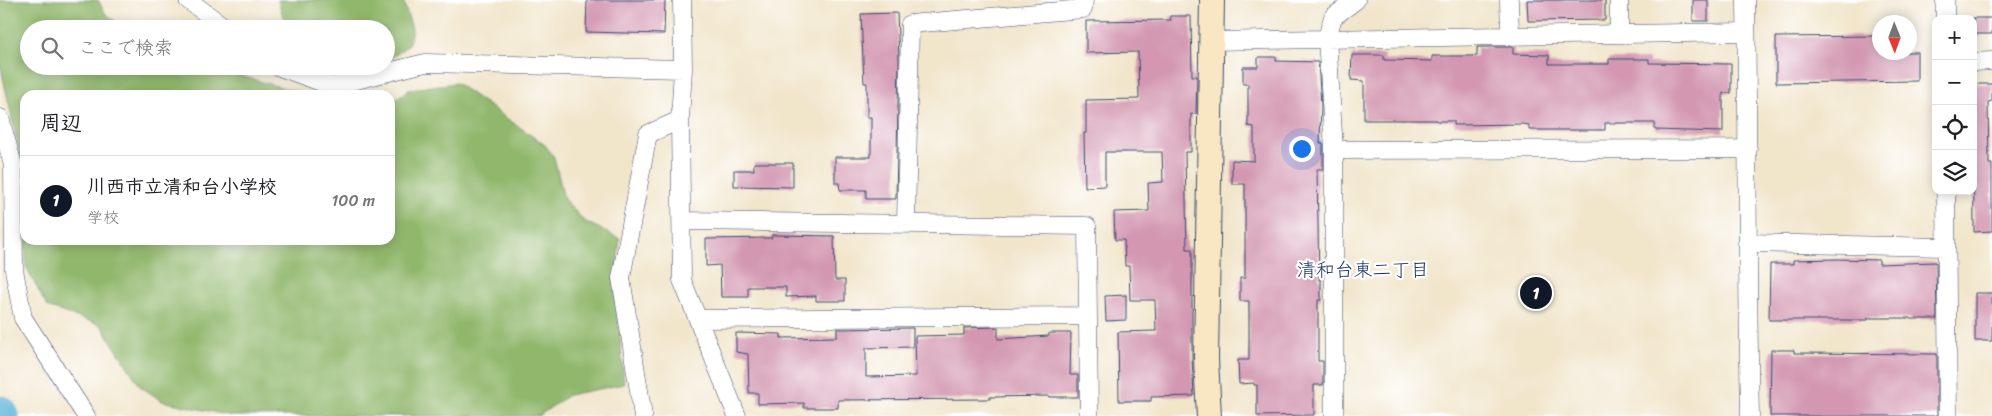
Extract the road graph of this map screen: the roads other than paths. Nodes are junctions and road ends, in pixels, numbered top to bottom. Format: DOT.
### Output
graph roads {
  1 [pos="188,0"];
  2 [pos="682,0"];
  3 [pos="1084,0"];
  4 [pos="1212,0"];
  5 [pos="1356,0"];
  6 [pos="1509,0"];
  7 [pos="1619,0"];
  8 [pos="1746,0"];
  9 [pos="1945,0"];
  10 [pos="1945,15"];
  11 [pos="214,20"];
  12 [pos="1746,32"];
  13 [pos="1619,34"];
  14 [pos="1510,35"];
  15 [pos="1327,38"];
  16 [pos="1211,40"];
  17 [pos="1992,61"];
  18 [pos="1977,62"];
  19 [pos="682,69"];
  20 [pos="395,70"];
  21 [pos="302,75"];
  22 [pos="376,75"];
  23 [pos="0,118"];
  24 [pos="680,120"];
  25 [pos="1748,149"];
  26 [pos="1334,150"];
  27 [pos="1946,195"];
  28 [pos="682,221"];
  29 [pos="906,224"];
  30 [pos="1746,243"];
  31 [pos="1946,247"];
  32 [pos="1088,316"];
  33 [pos="698,319"];
  34 [pos="86,416"];
  35 [pos="643,416"];
  36 [pos="737,416"];
  37 [pos="1089,416"];
  38 [pos="1209,416"];
  39 [pos="1334,416"];
  40 [pos="1750,416"];
  41 [pos="1948,416"];
  1 -- 11 [label="street"];
  2 -- 19 [label="street"];
  3 -- 29 [label="street"];
  4 -- 16 [label="street"];
  5 -- 15 [label="street"];
  6 -- 14 [label="street"];
  7 -- 13 [label="street"];
  8 -- 12 [label="street"];
  9 -- 10 [label="street"];
  12 -- 13 [label="street"];
  12 -- 25 [label="street"];
  13 -- 14 [label="street"];
  14 -- 15 [label="street"];
  15 -- 16 [label="street"];
  15 -- 26 [label="street"];
  16 -- 38 [label="street"];
  17 -- 18 [label="street"];
  19 -- 20 [label="street"];
  19 -- 24 [label="street"];
  21 -- 22 [label="street"];
  23 -- 34 [label="street"];
  24 -- 28 [label="street"];
  24 -- 35 [label="street"];
  25 -- 26 [label="street"];
  25 -- 30 [label="street"];
  26 -- 39 [label="street"];
  27 -- 31 [label="street"];
  28 -- 29 [label="street"];
  28 -- 33 [label="street"];
  29 -- 32 [label="street"];
  30 -- 31 [label="street"];
  30 -- 40 [label="street"];
  31 -- 41 [label="street"];
  32 -- 33 [label="street"];
  32 -- 37 [label="street"];
  33 -- 36 [label="street"];
}
